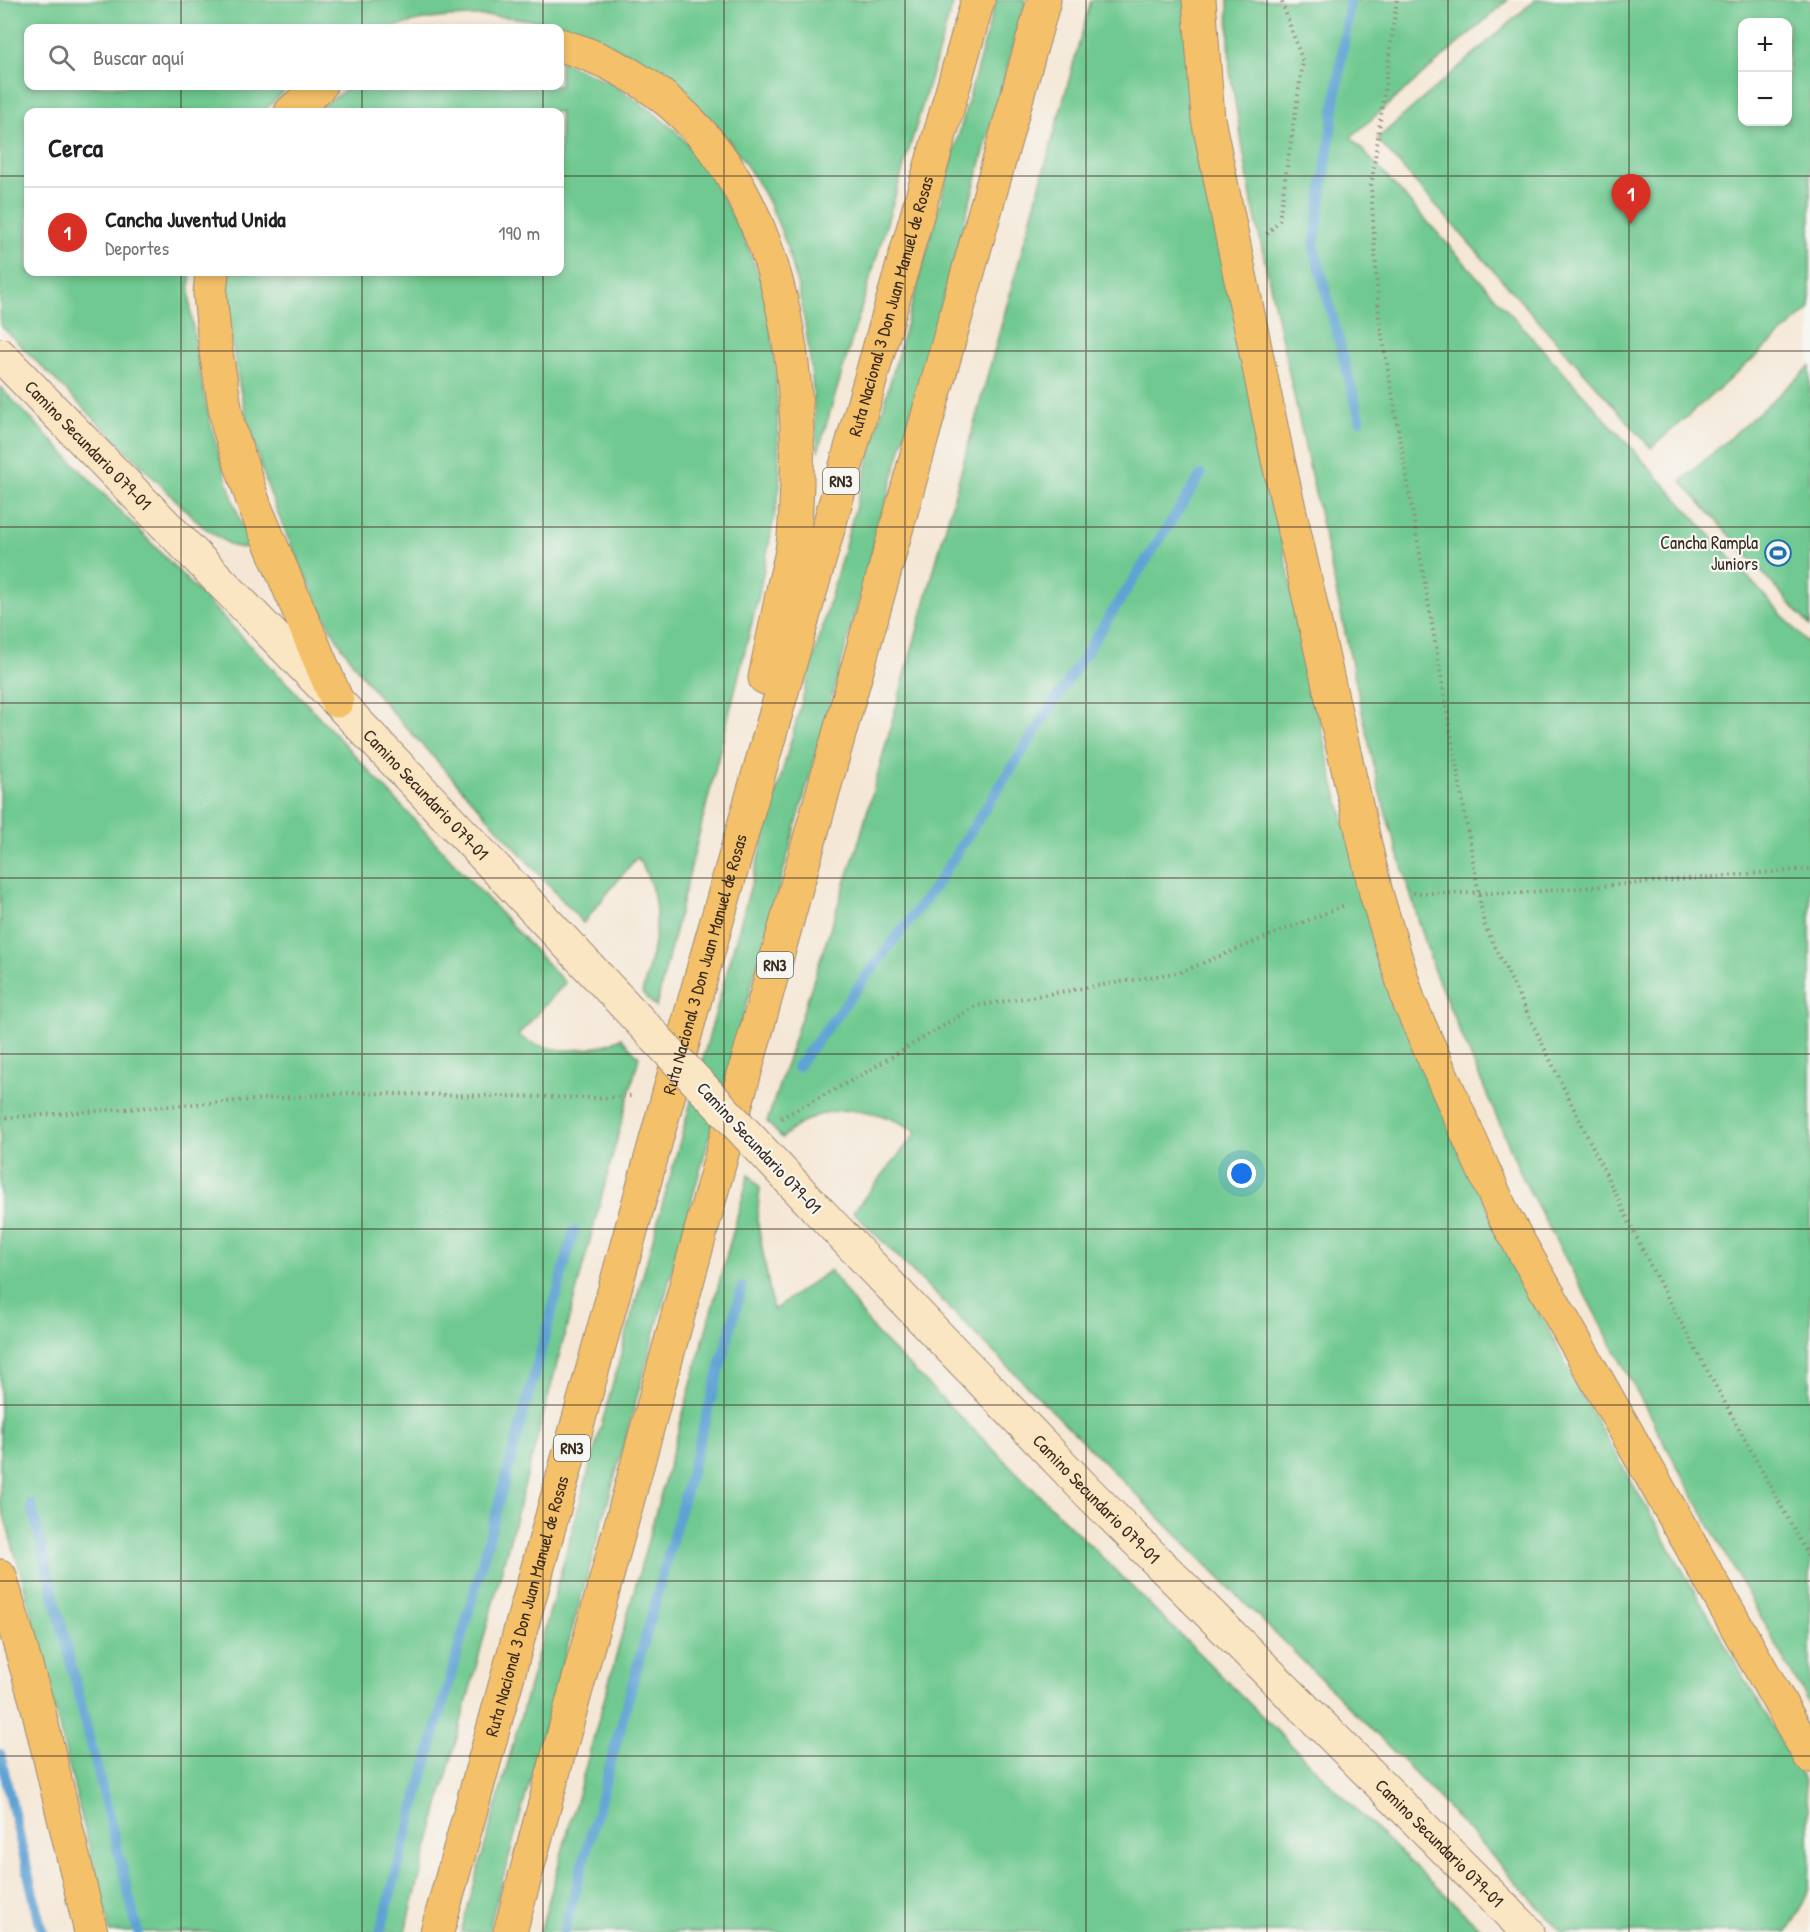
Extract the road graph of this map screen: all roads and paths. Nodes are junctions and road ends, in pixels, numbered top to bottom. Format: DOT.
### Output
graph roads {
  1 [pos="978,0"];
  2 [pos="1044,0"];
  3 [pos="1199,0"];
  4 [pos="1281,0"];
  5 [pos="1397,0"];
  6 [pos="564,46"];
  7 [pos="316,90"];
  8 [pos="295,108"];
  9 [pos="1238,266"];
  10 [pos="212,276"];
  11 [pos="0,355"];
  12 [pos="337,701"];
  13 [pos="1810,869"];
  14 [pos="1478,892"];
  15 [pos="1376,893"];
  16 [pos="705,963"];
  17 [pos="670,1094"];
  18 [pos="0,1118"];
  19 [pos="775,1122"];
  20 [pos="1810,1559"];
  21 [pos="0,1576"];
  22 [pos="1810,1756"];
  23 [pos="91,1932"];
  24 [pos="437,1932"];
  25 [pos="510,1932"];
  26 [pos="1528,1932"];
  1 -- 16 [label="highway, Ruta Nacional 3 Don Juan Manuel de Rosas / RN3"];
  2 -- 25 [label="highway, RN3"];
  3 -- 9 [label="highway"];
  4 -- 9 [label="path"];
  5 -- 14 [label="path"];
  6 -- 16 [label="highway"];
  7 -- 8 [label="highway"];
  9 -- 15 [label="highway"];
  10 -- 12 [label="highway"];
  11 -- 12 [label="main road, Camino Secundario 079-01"];
  12 -- 26 [label="main road, Camino Secundario 079-01, bridge"];
  13 -- 14 [label="path"];
  14 -- 15 [label="path"];
  14 -- 20 [label="path"];
  15 -- 19 [label="path"];
  15 -- 22 [label="highway"];
  16 -- 17 [label="highway, Ruta Nacional 3 Don Juan Manuel de Rosas / RN3"];
  17 -- 18 [label="path"];
  17 -- 24 [label="highway, Ruta Nacional 3 Don Juan Manuel de Rosas / RN3"];
  21 -- 23 [label="highway"];
}
